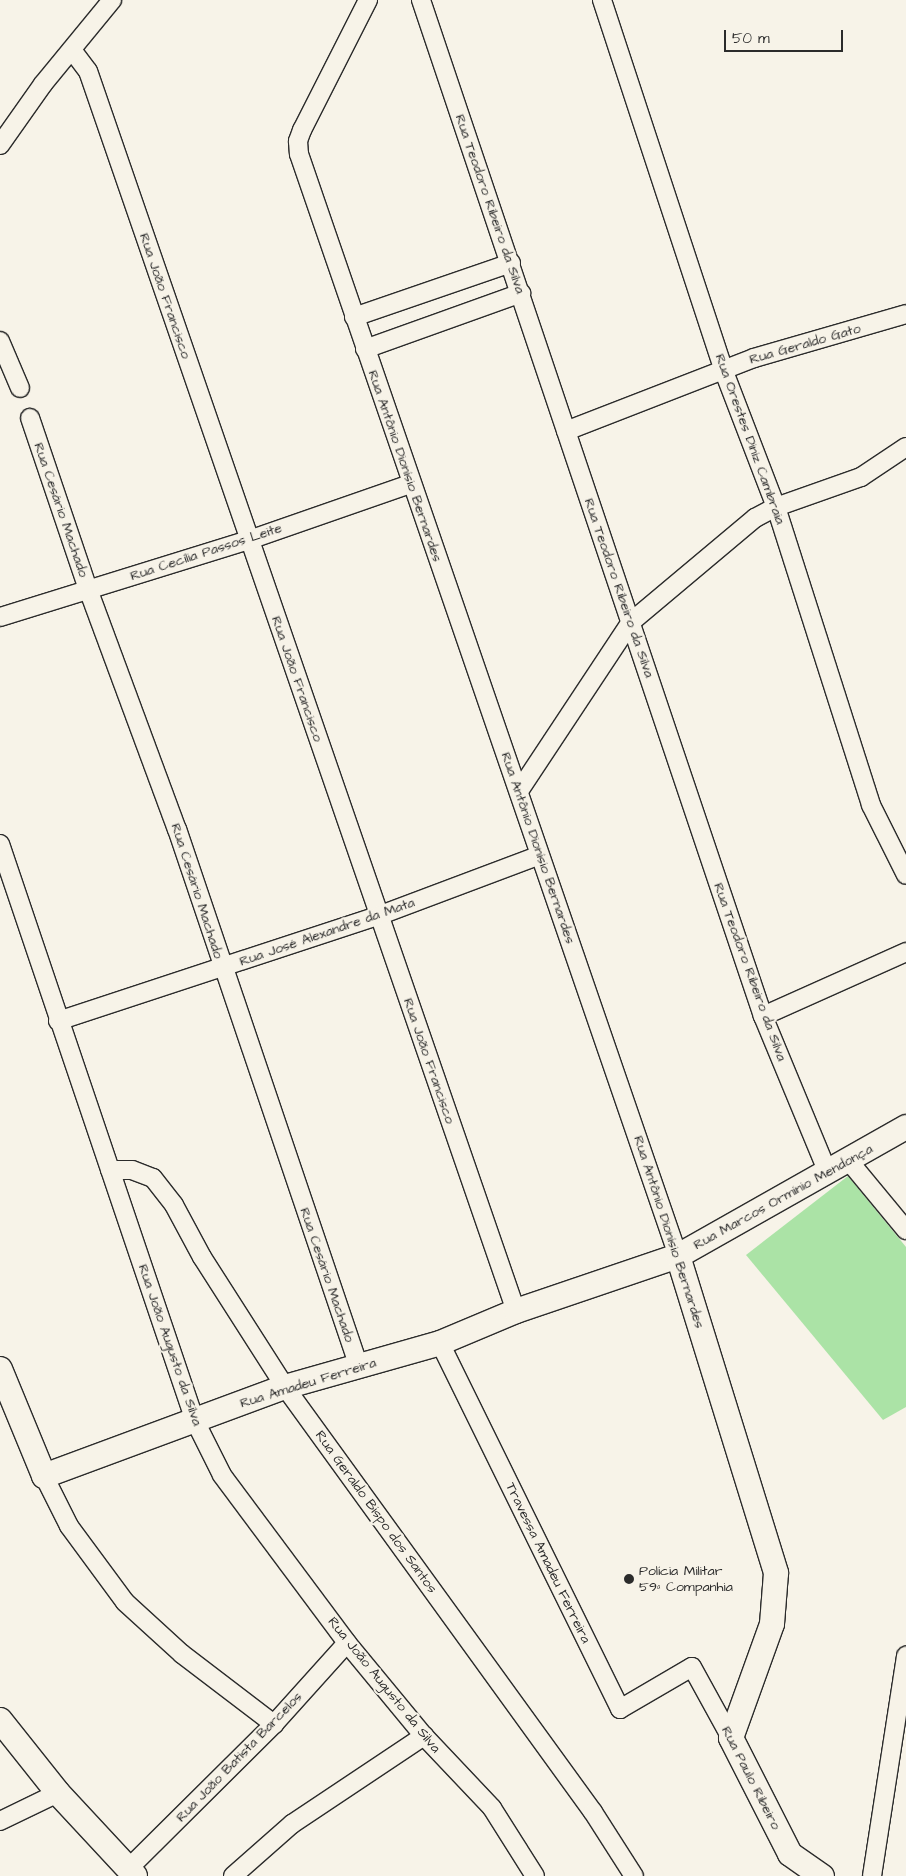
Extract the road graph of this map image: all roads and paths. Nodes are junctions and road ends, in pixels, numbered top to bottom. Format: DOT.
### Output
graph roads {
  1 [pos="112,0"];
  2 [pos="368,0"];
  3 [pos="421,0"];
  4 [pos="602,0"];
  5 [pos="72,50"];
  6 [pos="0,145"];
  7 [pos="511,262"];
  8 [pos="521,293"];
  9 [pos="906,314"];
  10 [pos="354,317"];
  11 [pos="365,349"];
  12 [pos="2,352"];
  13 [pos="723,369"];
  14 [pos="20,388"];
  15 [pos="30,418"];
  16 [pos="566,430"];
  17 [pos="906,447"];
  18 [pos="410,484"];
  19 [pos="776,507"];
  20 [pos="249,540"];
  21 [pos="88,589"];
  22 [pos="0,616"];
  23 [pos="631,622"];
  24 [pos="520,791"];
  25 [pos="0,844"];
  26 [pos="538,856"];
  27 [pos="906,875"];
  28 [pos="378,916"];
  29 [pos="906,952"];
  30 [pos="222,967"];
  31 [pos="763,1016"];
  32 [pos="58,1021"];
  33 [pos="906,1127"];
  34 [pos="848,1160"];
  35 [pos="110,1170"];
  36 [pos="828,1173"];
  37 [pos="906,1230"];
  38 [pos="678,1256"];
  39 [pos="516,1311"];
  40 [pos="440,1344"];
  41 [pos="359,1367"];
  42 [pos="0,1369"];
  43 [pos="285,1387"];
  44 [pos="195,1421"];
  45 [pos="44,1476"];
  46 [pos="348,1643"];
  47 [pos="906,1656"];
  48 [pos="692,1667"];
  49 [pos="0,1720"];
  50 [pos="274,1724"];
  51 [pos="424,1736"];
  52 [pos="731,1738"];
  53 [pos="58,1793"];
  54 [pos="0,1820"];
  55 [pos="132,1873"];
  56 [pos="232,1876"];
  57 [pos="535,1876"];
  58 [pos="634,1876"];
  59 [pos="822,1876"];
  60 [pos="872,1876"];
  1 -- 5 [label="street"];
  2 -- 10 [label="street, Rua Antônio Dionísio Bernardes"];
  3 -- 7 [label="street, Rua Teodoro Ribeiro da Silva"];
  4 -- 13 [label="street, Rua Orestes Diniz Cambraia"];
  5 -- 6 [label="street"];
  5 -- 20 [label="street, Rua João Francisco"];
  7 -- 8 [label="street, Rua Teodoro Ribeiro da Silva"];
  7 -- 10 [label="street"];
  8 -- 11 [label="street"];
  8 -- 16 [label="street, Rua Teodoro Ribeiro da Silva"];
  9 -- 13 [label="street, Rua Geraldo Gato"];
  10 -- 11 [label="street, Rua Antônio Dionísio Bernardes"];
  11 -- 18 [label="street, Rua Antônio Dionísio Bernardes"];
  12 -- 14 [label="street"];
  13 -- 16 [label="street, Rua Geraldo Gato"];
  13 -- 19 [label="street, Rua Orestes Diniz Cambraia"];
  15 -- 21 [label="street, Rua Cesário Machado"];
  16 -- 23 [label="street, Rua Teodoro Ribeiro da Silva"];
  17 -- 19 [label="street"];
  18 -- 20 [label="street, Rua Cecília Passos Leite"];
  18 -- 24 [label="street, Rua Antônio Dionísio Bernardes"];
  19 -- 23 [label="street"];
  19 -- 27 [label="street, Rua Orestes Diniz Cambraia"];
  20 -- 21 [label="street, Rua Cecília Passos Leite"];
  20 -- 28 [label="street, Rua João Francisco"];
  21 -- 22 [label="street, Rua Cecília Passos Leite"];
  21 -- 30 [label="street, Rua Cesário Machado"];
  23 -- 24 [label="street"];
  23 -- 31 [label="street, Rua Teodoro Ribeiro da Silva"];
  24 -- 26 [label="street, Rua Antônio Dionísio Bernardes"];
  25 -- 32 [label="street, Rua João Augusto da Silva"];
  26 -- 28 [label="street, Rua José Alexandre da Mata"];
  26 -- 38 [label="street, Rua Antônio Dionísio Bernardes"];
  28 -- 30 [label="street, Rua José Alexandre da Mata"];
  28 -- 39 [label="street, Rua João Francisco"];
  29 -- 31 [label="street"];
  30 -- 32 [label="street, Rua José Alexandre da Mata"];
  30 -- 41 [label="street, Rua Cesário Machado"];
  31 -- 36 [label="street, Rua Teodoro Ribeiro da Silva"];
  32 -- 35 [label="street, Rua João Augusto da Silva"];
  33 -- 34 [label="street, Rua Marcos Ormínio Mendonça"];
  34 -- 36 [label="street, Rua Marcos Ormínio Mendonça"];
  34 -- 37 [label="street"];
  35 -- 43 [label="street, Rua Geraldo Bispo dos Santos"];
  35 -- 44 [label="street, Rua João Augusto da Silva"];
  36 -- 38 [label="street, Rua Marcos Ormínio Mendonça"];
  38 -- 39 [label="street, Rua Marcos Ormínio Mendonça"];
  38 -- 52 [label="street, Rua Antônio Dionísio Bernardes"];
  39 -- 40 [label="street, Rua Amadeu Ferreira"];
  40 -- 41 [label="street, Rua Amadeu Ferreira"];
  40 -- 48 [label="street, Travessa Amadeu Ferreira"];
  41 -- 43 [label="street, Rua Amadeu Ferreira"];
  42 -- 45 [label="street"];
  43 -- 44 [label="street, Rua Amadeu Ferreira"];
  43 -- 58 [label="street, Rua Geraldo Bispo dos Santos"];
  44 -- 45 [label="street, Rua Amadeu Ferreira"];
  44 -- 46 [label="street, Rua João Augusto da Silva"];
  45 -- 50 [label="street"];
  46 -- 50 [label="street, Rua João Batista Barcelos"];
  46 -- 51 [label="street, Rua João Augusto da Silva"];
  47 -- 60 [label="street"];
  48 -- 52 [label="street, Rua Paulo Ribeiro"];
  49 -- 53 [label="street"];
  50 -- 55 [label="street, Rua João Batista Barcelos"];
  51 -- 56 [label="street"];
  51 -- 57 [label="street, Rua João Augusto da Silva"];
  52 -- 59 [label="street, Rua Paulo Ribeiro"];
  53 -- 54 [label="street"];
  53 -- 55 [label="street"];
}
